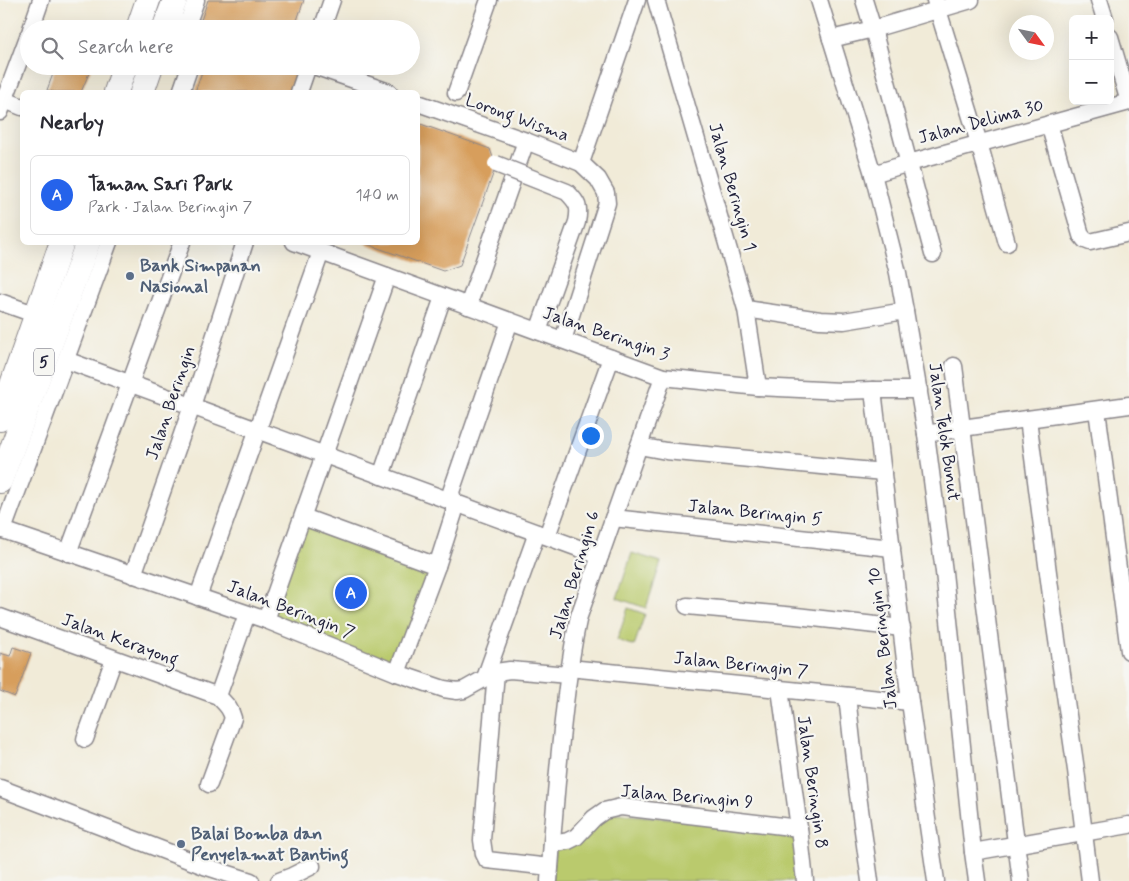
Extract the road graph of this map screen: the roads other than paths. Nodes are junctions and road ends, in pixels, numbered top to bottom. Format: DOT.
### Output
graph roads {
  1 [pos="41,0"];
  2 [pos="148,0"];
  3 [pos="196,0"];
  4 [pos="332,0"];
  5 [pos="490,0"];
  6 [pos="637,0"];
  7 [pos="656,0"];
  8 [pos="819,0"];
  9 [pos="864,0"];
  10 [pos="972,0"];
  11 [pos="1099,0"];
  12 [pos="936,5"];
  13 [pos="1104,15"];
  14 [pos="34,20"];
  15 [pos="141,20"];
  16 [pos="179,20"];
  17 [pos="325,20"];
  18 [pos="873,29"];
  19 [pos="831,39"];
  20 [pos="1114,51"];
  21 [pos="20,57"];
  22 [pos="122,75"];
  23 [pos="148,75"];
  24 [pos="187,75"];
  25 [pos="305,75"];
  26 [pos="340,75"];
  27 [pos="117,90"];
  28 [pos="143,90"];
  29 [pos="181,90"];
  30 [pos="300,90"];
  31 [pos="383,90"];
  32 [pos="456,93"];
  33 [pos="1129,102"];
  34 [pos="2,103"];
  35 [pos="420,104"];
  36 [pos="20,106"];
  37 [pos="1049,124"];
  38 [pos="526,141"];
  39 [pos="980,143"];
  40 [pos="581,163"];
  41 [pos="909,163"];
  42 [pos="496,164"];
  43 [pos="873,174"];
  44 [pos="1129,233"];
  45 [pos="1007,243"];
  46 [pos="61,245"];
  47 [pos="87,245"];
  48 [pos="108,245"];
  49 [pos="181,245"];
  50 [pos="244,245"];
  51 [pos="302,245"];
  52 [pos="321,252"];
  53 [pos="932,254"];
  54 [pos="387,276"];
  55 [pos="443,297"];
  56 [pos="0,302"];
  57 [pos="468,306"];
  58 [pos="746,309"];
  59 [pos="905,311"];
  60 [pos="37,315"];
  61 [pos="510,321"];
  62 [pos="538,331"];
  63 [pos="563,340"];
  64 [pos="611,358"];
  65 [pos="66,360"];
  66 [pos="954,366"];
  67 [pos="663,377"];
  68 [pos="130,383"];
  69 [pos="758,387"];
  70 [pos="873,390"];
  71 [pos="919,390"];
  72 [pos="1129,405"];
  73 [pos="192,406"];
  74 [pos="1097,410"];
  75 [pos="0,419"];
  76 [pos="1028,419"];
  77 [pos="962,428"];
  78 [pos="257,430"];
  79 [pos="926,434"];
  80 [pos="638,446"];
  81 [pos="324,455"];
  82 [pos="883,472"];
  83 [pos="381,476"];
  84 [pos="0,481"];
  85 [pos="454,503"];
  86 [pos="303,517"];
  87 [pos="613,518"];
  88 [pos="2,530"];
  89 [pos="1121,530"];
  90 [pos="542,535"];
  91 [pos="892,548"];
  92 [pos="68,553"];
  93 [pos="600,556"];
  94 [pos="437,566"];
  95 [pos="133,575"];
  96 [pos="198,597"];
  97 [pos="687,606"];
  98 [pos="247,614"];
  99 [pos="0,617"];
  100 [pos="266,620"];
  101 [pos="902,628"];
  102 [pos="1129,651"];
  103 [pos="114,659"];
  104 [pos="568,671"];
  105 [pos="397,673"];
  106 [pos="490,675"];
  107 [pos="780,689"];
  108 [pos="847,696"];
  109 [pos="221,700"];
  110 [pos="910,702"];
  111 [pos="85,739"];
  112 [pos="209,784"];
  113 [pos="0,788"];
  114 [pos="1129,825"];
  115 [pos="799,828"];
  116 [pos="1085,832"];
  117 [pos="552,844"];
  118 [pos="1016,844"];
  119 [pos="973,852"];
  120 [pos="312,866"];
  121 [pos="549,874"];
  122 [pos="251,881"];
  123 [pos="279,881"];
  124 [pos="805,881"];
  125 [pos="870,881"];
  126 [pos="936,881"];
  127 [pos="978,881"];
  128 [pos="1021,881"];
  129 [pos="1090,881"];
  1 -- 14 [label="street"];
  2 -- 15 [label="highway"];
  3 -- 16 [label="street"];
  4 -- 17 [label="street"];
  5 -- 32 [label="street"];
  6 -- 40 [label="street"];
  7 -- 58 [label="street, Jalan Beringin 1"];
  8 -- 19 [label="street, Jalan Telok Bunut"];
  9 -- 18 [label="street"];
  10 -- 12 [label="street"];
  11 -- 13 [label="street"];
  12 -- 18 [label="street"];
  12 -- 39 [label="street"];
  18 -- 19 [label="street"];
  18 -- 41 [label="street"];
  19 -- 43 [label="street, Jalan Telok Bunut"];
  20 -- 33 [label="street"];
  21 -- 34 [label="street"];
  22 -- 27 [label="highway"];
  23 -- 28 [label="highway"];
  24 -- 29 [label="street"];
  25 -- 30 [label="street"];
  26 -- 31 [label="street"];
  33 -- 37 [label="street, Jalan Delima 30"];
  34 -- 36 [label="street"];
  35 -- 38 [label="street, Lorong Wisma"];
  37 -- 39 [label="street, Jalan Delima 30"];
  37 -- 44 [label="street"];
  38 -- 40 [label="street, Lorong Wisma"];
  38 -- 57 [label="street"];
  39 -- 41 [label="street, Jalan Delima 30"];
  39 -- 45 [label="street"];
  40 -- 63 [label="street, Lorong Wisma"];
  41 -- 43 [label="street, Jalan Delima 30"];
  41 -- 53 [label="street"];
  42 -- 62 [label="street, bridge"];
  43 -- 59 [label="street, Jalan Telok Bunut"];
  46 -- 60 [label="highway, 5"];
  47 -- 84 [label="highway, 5"];
  48 -- 65 [label="street"];
  49 -- 68 [label="street"];
  50 -- 73 [label="street, Jalan Beringin"];
  51 -- 52 [label="street, Jalan Beringin 3"];
  52 -- 54 [label="street, Jalan Beringin 3"];
  52 -- 78 [label="street"];
  54 -- 55 [label="street, Jalan Beringin 3"];
  54 -- 81 [label="street"];
  55 -- 57 [label="street, Jalan Beringin 3"];
  55 -- 83 [label="street"];
  56 -- 60 [label="street"];
  57 -- 61 [label="street, Jalan Beringin 3"];
  58 -- 59 [label="street"];
  58 -- 69 [label="street, Jalan Beringin 1"];
  59 -- 71 [label="street, Jalan Telok Bunut"];
  60 -- 75 [label="highway, 5"];
  61 -- 62 [label="street, Jalan Beringin 3"];
  61 -- 85 [label="street"];
  62 -- 63 [label="street, Jalan Beringin 3"];
  63 -- 64 [label="street, Jalan Beringin 3"];
  64 -- 67 [label="street, Jalan Beringin 3"];
  64 -- 90 [label="street"];
  65 -- 68 [label="street"];
  65 -- 88 [label="street"];
  66 -- 77 [label="street"];
  67 -- 69 [label="street, Jalan Beringin 3"];
  67 -- 80 [label="street, Jalan Beringin 6"];
  68 -- 73 [label="street"];
  68 -- 92 [label="street"];
  69 -- 70 [label="street, Jalan Beringin 3"];
  70 -- 71 [label="street, Jalan Beringin 3"];
  70 -- 82 [label="street, Jalan Beringin 10"];
  71 -- 79 [label="street, Jalan Telok Bunut"];
  72 -- 74 [label="street"];
  73 -- 78 [label="street"];
  73 -- 95 [label="street, Jalan Beringin"];
  74 -- 76 [label="street"];
  74 -- 89 [label="street"];
  76 -- 77 [label="street"];
  76 -- 116 [label="street"];
  77 -- 79 [label="street"];
  77 -- 118 [label="street"];
  78 -- 81 [label="street"];
  78 -- 96 [label="street"];
  79 -- 119 [label="street, Jalan Telok Bunut"];
  80 -- 82 [label="street"];
  80 -- 87 [label="street, Jalan Beringin 6"];
  81 -- 83 [label="street"];
  81 -- 86 [label="street"];
  82 -- 91 [label="street, Jalan Beringin 10"];
  83 -- 85 [label="street"];
  85 -- 90 [label="street"];
  85 -- 94 [label="street"];
  86 -- 94 [label="street"];
  86 -- 100 [label="street"];
  87 -- 91 [label="street, Jalan Beringin 5"];
  87 -- 93 [label="street, Jalan Beringin 6"];
  88 -- 92 [label="street, Jalan Beringin 7"];
  89 -- 102 [label="street"];
  90 -- 93 [label="street"];
  90 -- 106 [label="street"];
  91 -- 101 [label="street, Jalan Beringin 10"];
  92 -- 95 [label="street, Jalan Beringin 7"];
  93 -- 104 [label="street, Jalan Beringin 6"];
  94 -- 105 [label="street"];
  95 -- 96 [label="street, Jalan Beringin 7"];
  96 -- 98 [label="street, Jalan Beringin 7"];
  97 -- 101 [label="street"];
  98 -- 100 [label="street, Jalan Beringin 7"];
  98 -- 109 [label="street"];
  99 -- 103 [label="street, Jalan Kerayong"];
  100 -- 105 [label="street, Jalan Beringin 7"];
  101 -- 110 [label="street, Jalan Beringin 10"];
  103 -- 109 [label="street, Jalan Kerayong"];
  103 -- 111 [label="street"];
  104 -- 106 [label="street, Jalan Beringin 7"];
  104 -- 107 [label="street, Jalan Beringin 7"];
  104 -- 117 [label="street, Jalan Beringin 6"];
  105 -- 106 [label="street, Jalan Beringin 7"];
  106 -- 121 [label="street"];
  107 -- 108 [label="street, Jalan Beringin 7"];
  107 -- 115 [label="street, Jalan Beringin 8"];
  108 -- 110 [label="street, Jalan Beringin 7"];
  108 -- 125 [label="street"];
  109 -- 112 [label="street"];
  110 -- 126 [label="street, Jalan Beringin 10"];
  113 -- 122 [label="street"];
  114 -- 116 [label="street"];
  115 -- 117 [label="street, Jalan Beringin 9"];
  115 -- 124 [label="street, Jalan Beringin 8"];
  116 -- 118 [label="street"];
  116 -- 129 [label="street"];
  117 -- 121 [label="street, Jalan Beringin 6"];
  118 -- 119 [label="street"];
  118 -- 128 [label="street"];
  119 -- 127 [label="street, Jalan Telok Bunut"];
  120 -- 123 [label="street"];
}
